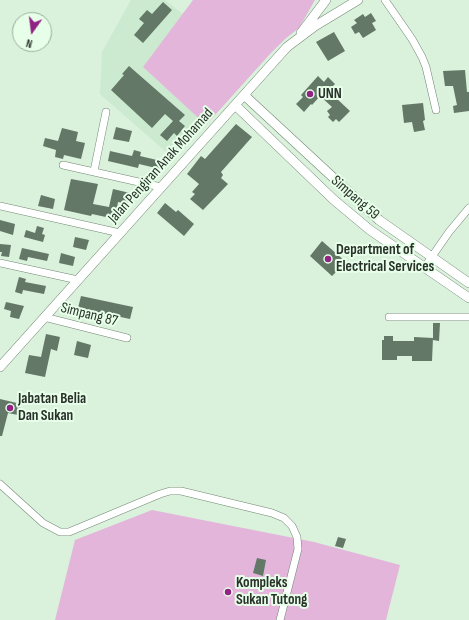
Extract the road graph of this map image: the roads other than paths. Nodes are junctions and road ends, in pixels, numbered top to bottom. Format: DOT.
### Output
graph roads {
  1 [pos="326,0"];
  2 [pos="385,0"];
  3 [pos="353,1"];
  4 [pos="298,38"];
  5 [pos="244,95"];
  6 [pos="235,104"];
  7 [pos="436,110"];
  8 [pos="106,112"];
  9 [pos="63,165"];
  10 [pos="94,171"];
  11 [pos="161,187"];
  12 [pos="0,206"];
  13 [pos="469,208"];
  14 [pos="120,233"];
  15 [pos="432,257"];
  16 [pos="0,263"];
  17 [pos="424,268"];
  18 [pos="78,280"];
  19 [pos="469,283"];
  20 [pos="469,298"];
  21 [pos="44,317"];
  22 [pos="469,317"];
  23 [pos="389,318"];
  24 [pos="127,338"];
  25 [pos="0,367"];
  26 [pos="0,484"];
  27 [pos="280,620"];
  1 -- 4 [label="street"];
  2 -- 7 [label="street"];
  3 -- 4 [label="street, Jalan Pengiran Anak Mohamad"];
  4 -- 5 [label="street, Jalan Pengiran Anak Mohamad"];
  5 -- 6 [label="street, Jalan Pengiran Anak Mohamad"];
  5 -- 15 [label="street, Simpang 59"];
  6 -- 11 [label="street, Jalan Pengiran Anak Mohamad"];
  6 -- 17 [label="street, Simpang 59"];
  8 -- 10 [label="street"];
  9 -- 10 [label="street"];
  10 -- 11 [label="street"];
  11 -- 14 [label="street, Jalan Pengiran Anak Mohamad"];
  12 -- 14 [label="street"];
  13 -- 15 [label="street"];
  14 -- 18 [label="street, Jalan Pengiran Anak Mohamad"];
  15 -- 17 [label="street"];
  15 -- 19 [label="street, Simpang 59"];
  16 -- 18 [label="street"];
  17 -- 20 [label="street, Simpang 59"];
  18 -- 21 [label="street, Jalan Pengiran Anak Mohamad"];
  21 -- 24 [label="street, Simpang 87"];
  21 -- 25 [label="street, Jalan Pengiran Anak Mohamad"];
  22 -- 23 [label="street"];
  26 -- 27 [label="street"];
}
